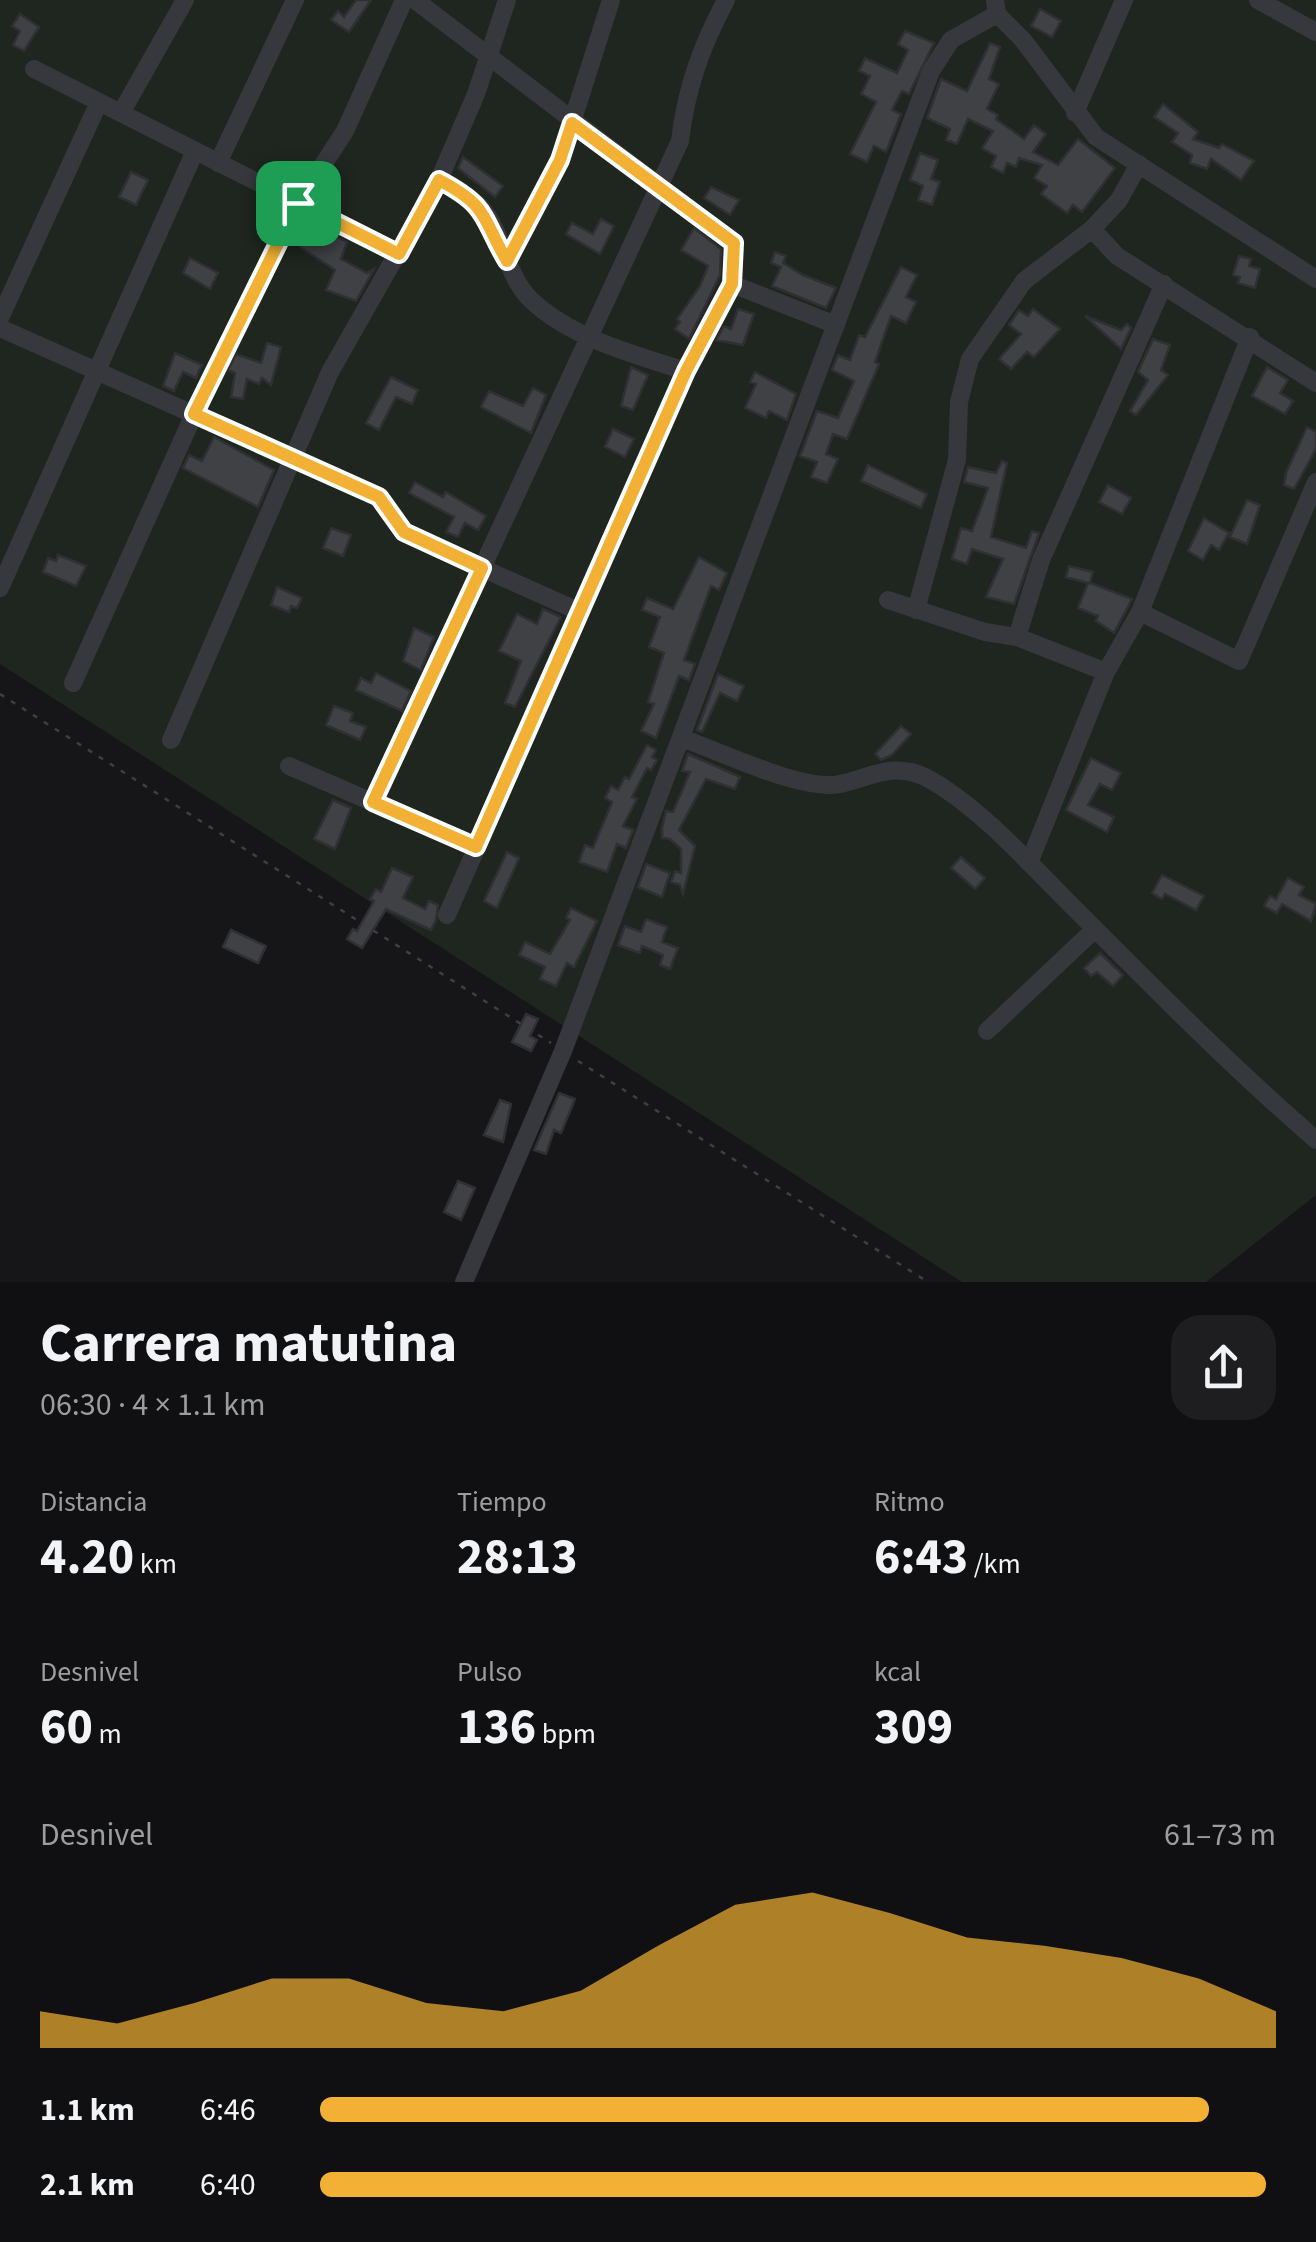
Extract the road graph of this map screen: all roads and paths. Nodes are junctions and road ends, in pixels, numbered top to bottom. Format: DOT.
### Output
graph roads {
  1 [pos="185,0"];
  2 [pos="295,0"];
  3 [pos="404,0"];
  4 [pos="415,0"];
  5 [pos="507,0"];
  6 [pos="610,0"];
  7 [pos="726,0"];
  8 [pos="1124,0"];
  9 [pos="1258,0"];
  10 [pos="996,7"];
  11 [pos="1316,32"];
  12 [pos="488,56"];
  13 [pos="34,69"];
  14 [pos="98,102"];
  15 [pos="121,113"];
  16 [pos="1075,113"];
  17 [pos="572,123"];
  18 [pos="195,151"];
  19 [pos="218,162"];
  20 [pos="1139,164"];
  21 [pos="439,180"];
  22 [pos="659,184"];
  23 [pos="298,203"];
  24 [pos="1092,229"];
  25 [pos="399,254"];
  26 [pos="507,261"];
  27 [pos="1316,279"];
  28 [pos="732,284"];
  29 [pos="1164,284"];
  30 [pos="0,318"];
  31 [pos="836,325"];
  32 [pos="0,328"];
  33 [pos="588,336"];
  34 [pos="1250,337"];
  35 [pos="97,371"];
  36 [pos="686,371"];
  37 [pos="1316,383"];
  38 [pos="194,414"];
  39 [pos="292,458"];
  40 [pos="1316,482"];
  41 [pos="482,568"];
  42 [pos="0,588"];
  43 [pos="888,600"];
  44 [pos="916,610"];
  45 [pos="578,612"];
  46 [pos="1140,612"];
  47 [pos="1017,637"];
  48 [pos="1106,672"];
  49 [pos="73,683"];
  50 [pos="0,694"];
  51 [pos="681,738"];
  52 [pos="170,740"];
  53 [pos="288,766"];
  54 [pos="373,802"];
  55 [pos="476,847"];
  56 [pos="1029,862"];
  57 [pos="447,915"];
  58 [pos="1095,928"];
  59 [pos="986,1031"];
  60 [pos="563,1051"];
  61 [pos="1316,1140"];
  62 [pos="464,1282"];
  63 [pos="928,1282"];
  1 -- 15 [label="street"];
  2 -- 19 [label="street"];
  3 -- 23 [label="street"];
  4 -- 12 [label="street"];
  5 -- 12 [label="street"];
  6 -- 17 [label="street"];
  7 -- 22 [label="street"];
  8 -- 16 [label="street"];
  9 -- 11 [label="street"];
  10 -- 16 [label="street"];
  10 -- 31 [label="street"];
  12 -- 17 [label="street"];
  12 -- 21 [label="street"];
  13 -- 14 [label="street"];
  14 -- 15 [label="street"];
  14 -- 30 [label="street"];
  15 -- 18 [label="street"];
  16 -- 20 [label="street"];
  17 -- 22 [label="street"];
  17 -- 26 [label="street"];
  18 -- 19 [label="street"];
  18 -- 35 [label="street"];
  19 -- 23 [label="street"];
  20 -- 24 [label="street"];
  20 -- 27 [label="street"];
  21 -- 25 [label="street"];
  21 -- 26 [label="street"];
  22 -- 28 [label="street"];
  22 -- 33 [label="street"];
  23 -- 25 [label="street"];
  23 -- 38 [label="street"];
  24 -- 29 [label="street"];
  24 -- 44 [label="street"];
  25 -- 39 [label="street"];
  26 -- 33 [label="street"];
  28 -- 31 [label="street"];
  28 -- 36 [label="street"];
  29 -- 34 [label="street"];
  29 -- 47 [label="street"];
  31 -- 51 [label="street"];
  32 -- 35 [label="street"];
  33 -- 36 [label="street"];
  33 -- 41 [label="street"];
  34 -- 37 [label="street"];
  34 -- 46 [label="street"];
  35 -- 38 [label="street"];
  35 -- 42 [label="street"];
  36 -- 45 [label="street"];
  38 -- 39 [label="street"];
  38 -- 49 [label="street"];
  39 -- 41 [label="street"];
  39 -- 52 [label="street"];
  40 -- 46 [label="street"];
  41 -- 45 [label="street"];
  41 -- 54 [label="street"];
  43 -- 44 [label="street"];
  44 -- 47 [label="street"];
  45 -- 55 [label="street"];
  46 -- 48 [label="street"];
  47 -- 48 [label="street"];
  48 -- 56 [label="street"];
  50 -- 60 [label="path"];
  51 -- 56 [label="street"];
  51 -- 60 [label="street"];
  53 -- 54 [label="street"];
  54 -- 55 [label="street"];
  55 -- 57 [label="street"];
  56 -- 58 [label="street"];
  58 -- 59 [label="street"];
  58 -- 61 [label="street"];
  60 -- 62 [label="street"];
  60 -- 63 [label="path"];
}
